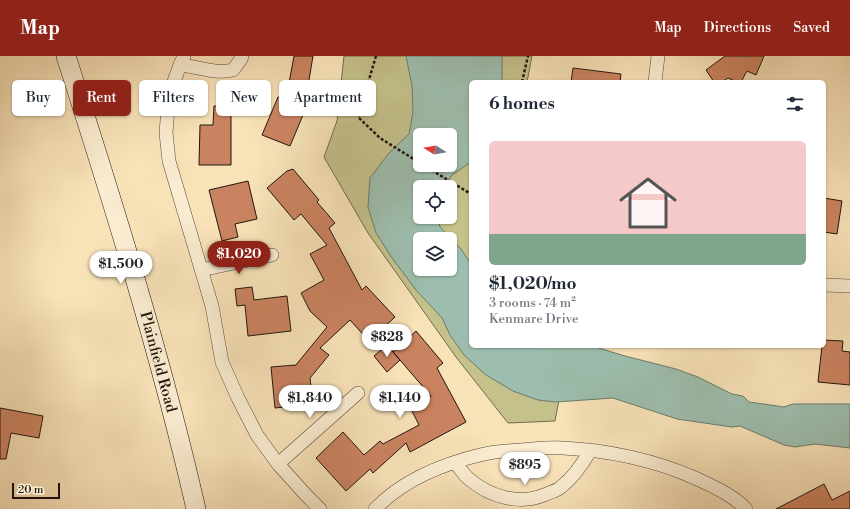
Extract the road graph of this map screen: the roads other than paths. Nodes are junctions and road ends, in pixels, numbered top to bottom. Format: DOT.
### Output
graph roads {
  1 [pos="66,56"];
  2 [pos="242,56"];
  3 [pos="658,56"];
  4 [pos="182,61"];
  5 [pos="655,80"];
  6 [pos="272,256"];
  7 [pos="201,270"];
  8 [pos="826,285"];
  9 [pos="850,286"];
  10 [pos="358,394"];
  11 [pos="590,451"];
  12 [pos="455,463"];
  13 [pos="278,464"];
  14 [pos="196,509"];
  15 [pos="320,509"];
  16 [pos="375,509"];
  17 [pos="746,509"];
  1 -- 14 [label="main road, Plainfield Road"];
  2 -- 4 [label="street"];
  3 -- 5 [label="street"];
  4 -- 7 [label="street"];
  6 -- 7 [label="street"];
  7 -- 13 [label="street"];
  8 -- 9 [label="street"];
  10 -- 13 [label="street"];
  11 -- 12 [label="street"];
  11 -- 12 [label="street"];
  11 -- 17 [label="street"];
  12 -- 16 [label="street"];
  13 -- 15 [label="street"];
}
